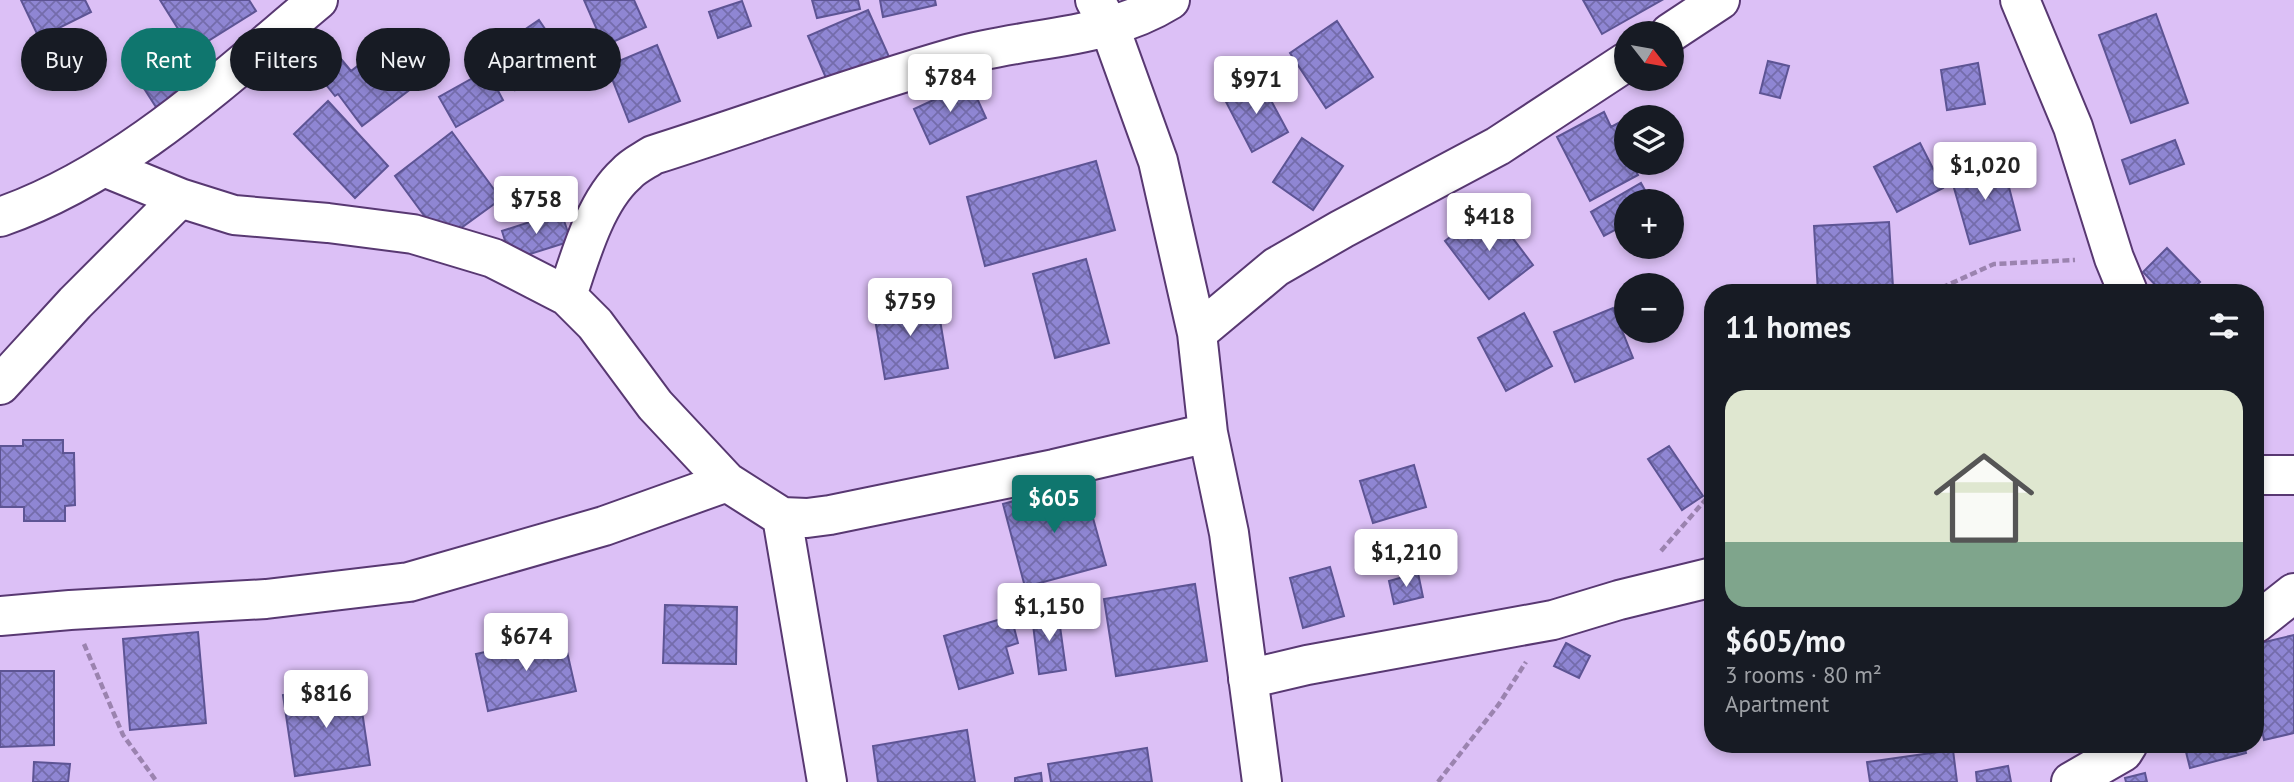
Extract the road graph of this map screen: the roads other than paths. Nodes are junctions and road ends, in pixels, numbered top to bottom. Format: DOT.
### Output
graph roads {
  1 [pos="318,0"];
  2 [pos="1170,0"];
  3 [pos="1720,0"];
  4 [pos="2020,0"];
  5 [pos="1102,14"];
  6 [pos="1684,24"];
  7 [pos="1614,70"];
  8 [pos="104,167"];
  9 [pos="180,198"];
  10 [pos="0,217"];
  11 [pos="2121,275"];
  12 [pos="567,296"];
  13 [pos="1196,333"];
  14 [pos="0,385"];
  15 [pos="1208,433"];
  16 [pos="2264,475"];
  17 [pos="2294,475"];
  18 [pos="727,482"];
  19 [pos="782,517"];
  20 [pos="1704,579"];
  21 [pos="2294,593"];
  22 [pos="0,616"];
  23 [pos="2264,617"];
  24 [pos="1248,679"];
  25 [pos="2121,753"];
  26 [pos="827,782"];
  27 [pos="1262,782"];
  28 [pos="2071,782"];
  1 -- 8 [label="street"];
  2 -- 5 [label="street"];
  3 -- 6 [label="street"];
  4 -- 11 [label="street"];
  5 -- 12 [label="street"];
  5 -- 13 [label="street"];
  7 -- 13 [label="street"];
  8 -- 9 [label="street"];
  8 -- 10 [label="street"];
  9 -- 12 [label="street"];
  9 -- 14 [label="street"];
  12 -- 18 [label="street"];
  13 -- 15 [label="street"];
  15 -- 19 [label="street"];
  15 -- 24 [label="street"];
  16 -- 17 [label="street"];
  18 -- 19 [label="street"];
  18 -- 22 [label="street"];
  19 -- 26 [label="street"];
  20 -- 24 [label="street"];
  21 -- 23 [label="street"];
  24 -- 27 [label="street"];
  25 -- 28 [label="street"];
}
